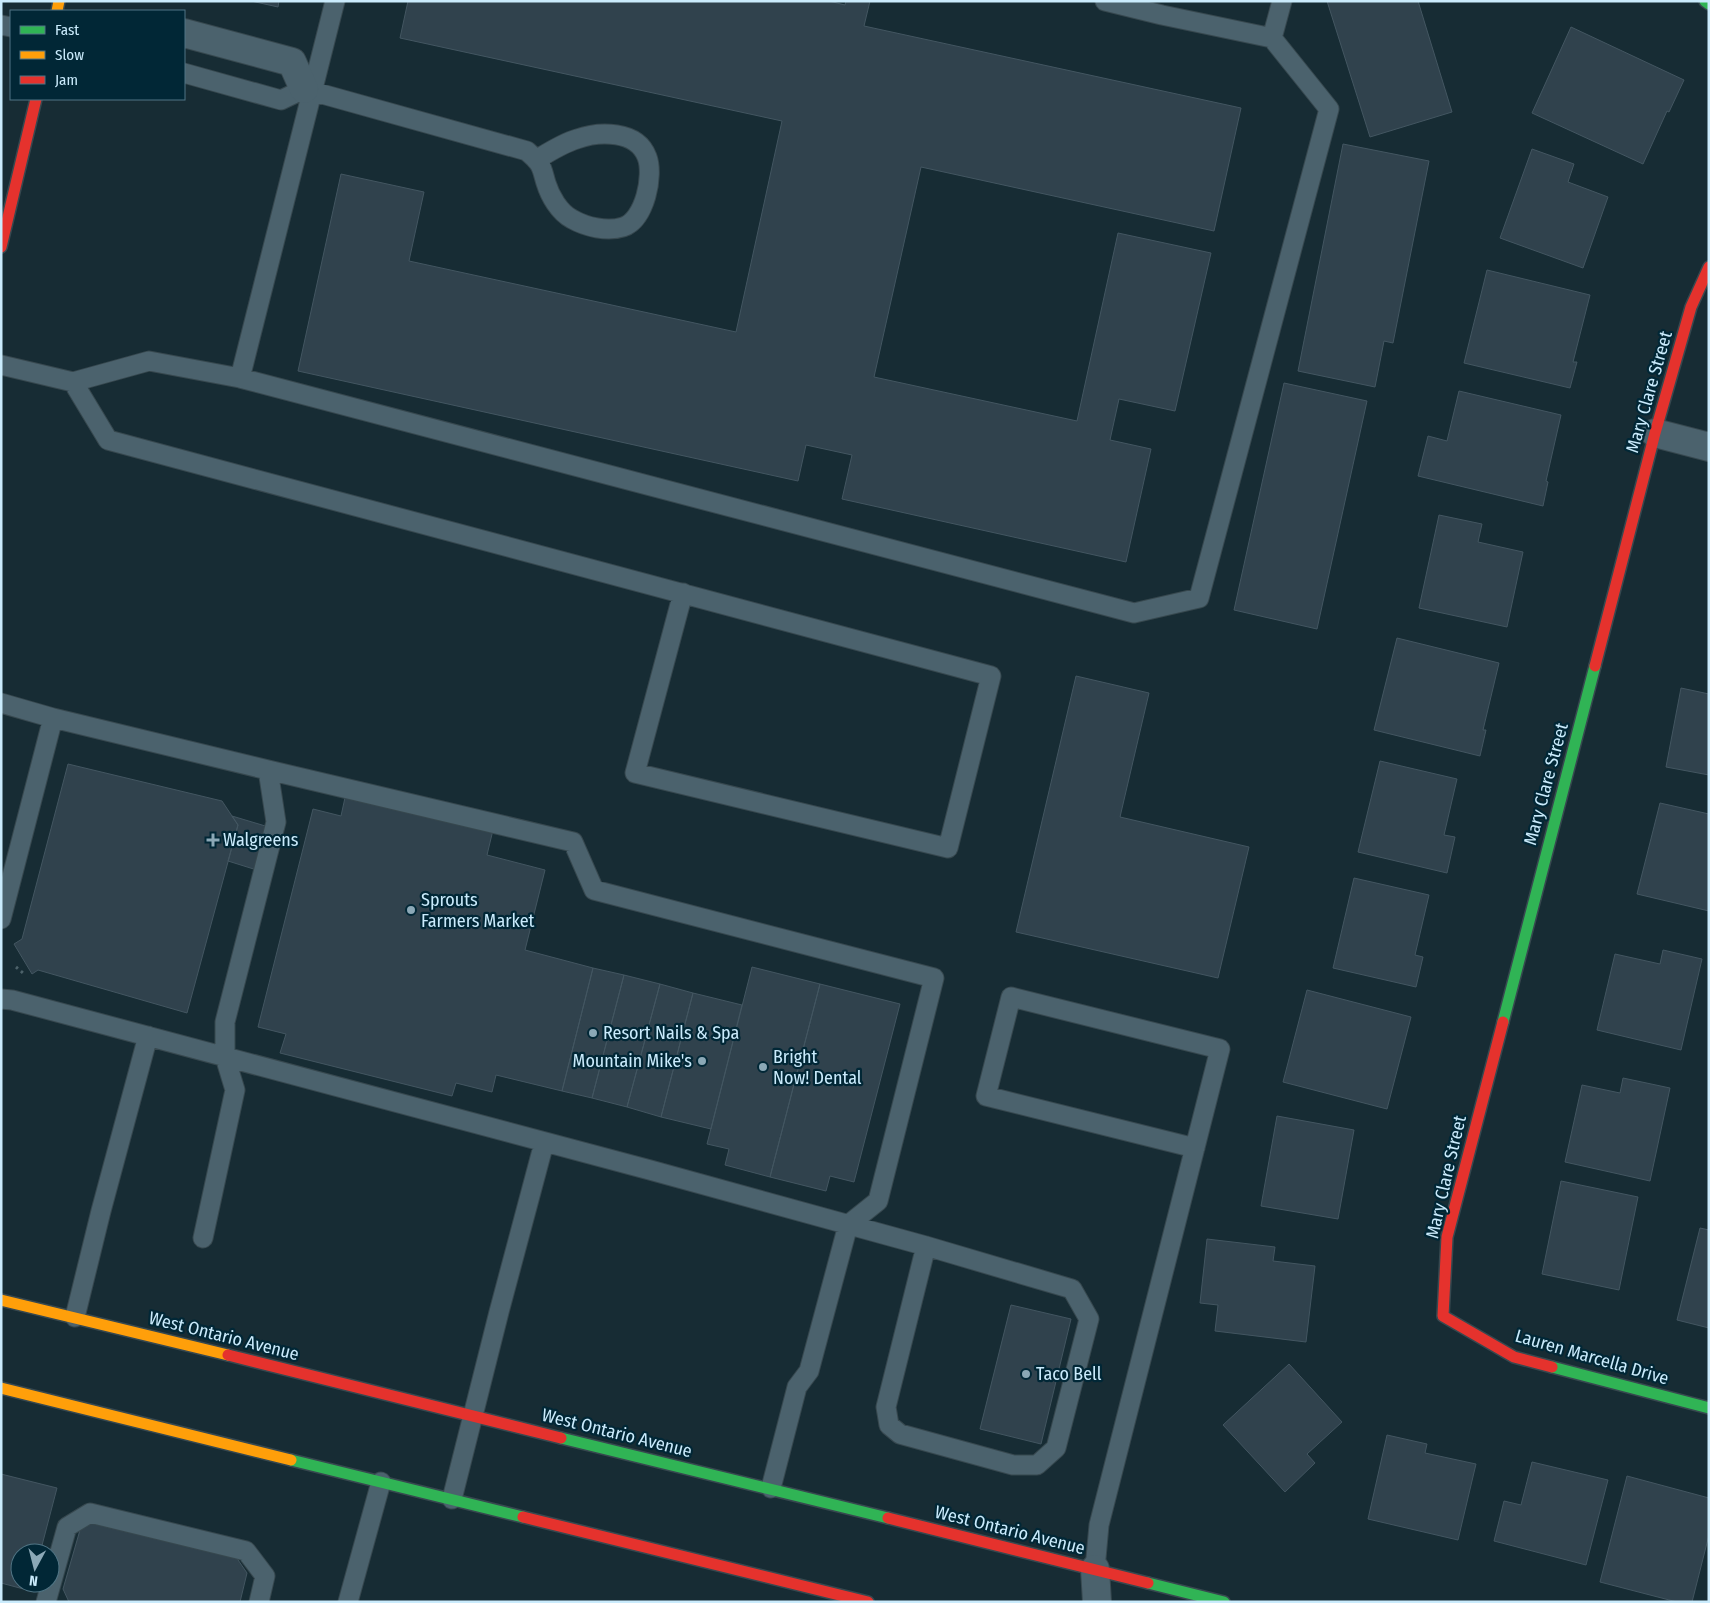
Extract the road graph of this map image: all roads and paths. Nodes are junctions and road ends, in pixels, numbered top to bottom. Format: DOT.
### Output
graph roads {
  1 [pos="335,1"];
  2 [pos="1105,1"];
  3 [pos="1282,1"];
  4 [pos="1705,1"];
  5 [pos="1709,4"];
  6 [pos="185,33"];
  7 [pos="1272,38"];
  8 [pos="185,73"];
  9 [pos="308,90"];
  10 [pos="36,100"];
  11 [pos="536,160"];
  12 [pos="1,247"];
  13 [pos="1709,267"];
  14 [pos="1,365"];
  15 [pos="240,378"];
  16 [pos="73,382"];
  17 [pos="1655,433"];
  18 [pos="1709,447"];
  19 [pos="683,593"];
  20 [pos="1,703"];
  21 [pos="53,718"];
  22 [pos="268,770"];
  23 [pos="1,919"];
  24 [pos="1,999"];
  25 [pos="148,1036"];
  26 [pos="225,1057"];
  27 [pos="544,1143"];
  28 [pos="1195,1148"];
  29 [pos="848,1225"];
  30 [pos="203,1238"];
  31 [pos="926,1246"];
  32 [pos="1,1300"];
  33 [pos="76,1316"];
  34 [pos="1443,1316"];
  35 [pos="1,1388"];
  36 [pos="1709,1408"];
  37 [pos="472,1416"];
  38 [pos="382,1482"];
  39 [pos="771,1488"];
  40 [pos="452,1499"];
  41 [pos="1095,1569"];
  42 [pos="46,1602"];
  43 [pos="259,1602"];
  44 [pos="348,1602"];
  45 [pos="868,1602"];
  46 [pos="1097,1602"];
  47 [pos="1224,1602"];
  1 -- 9 [label="lane"];
  2 -- 7 [label="lane"];
  3 -- 7 [label="lane"];
  4 -- 5 [label="main road"];
  6 -- 9 [label="street"];
  7 -- 15 [label="lane"];
  8 -- 9 [label="lane"];
  9 -- 11 [label="lane"];
  9 -- 15 [label="lane"];
  10 -- 12 [label="main road"];
  11 -- 11 [label="lane"];
  13 -- 17 [label="main road, Mary Clare Street"];
  14 -- 16 [label="lane"];
  15 -- 16 [label="lane"];
  16 -- 19 [label="lane"];
  17 -- 18 [label="street"];
  17 -- 34 [label="main road, Mary Clare Street"];
  19 -- 19 [label="lane"];
  20 -- 21 [label="lane"];
  21 -- 22 [label="lane"];
  21 -- 23 [label="lane"];
  22 -- 26 [label="lane"];
  22 -- 29 [label="lane"];
  24 -- 25 [label="lane"];
  25 -- 26 [label="lane"];
  25 -- 33 [label="lane"];
  26 -- 27 [label="lane"];
  26 -- 30 [label="lane"];
  27 -- 29 [label="lane"];
  27 -- 37 [label="lane"];
  28 -- 28 [label="lane"];
  28 -- 41 [label="lane"];
  29 -- 31 [label="lane"];
  29 -- 39 [label="lane"];
  31 -- 31 [label="lane"];
  32 -- 33 [label="main road, West Ontario Avenue"];
  33 -- 37 [label="main road, West Ontario Avenue"];
  34 -- 36 [label="main road, Lauren Marcella Drive"];
  35 -- 38 [label="main road"];
  37 -- 39 [label="main road, West Ontario Avenue"];
  37 -- 40 [label="lane"];
  38 -- 40 [label="main road"];
  38 -- 44 [label="lane"];
  39 -- 41 [label="main road, West Ontario Avenue"];
  40 -- 45 [label="main road"];
  41 -- 46 [label="street"];
  41 -- 47 [label="main road, West Ontario Avenue"];
  42 -- 43 [label="lane"];
}
